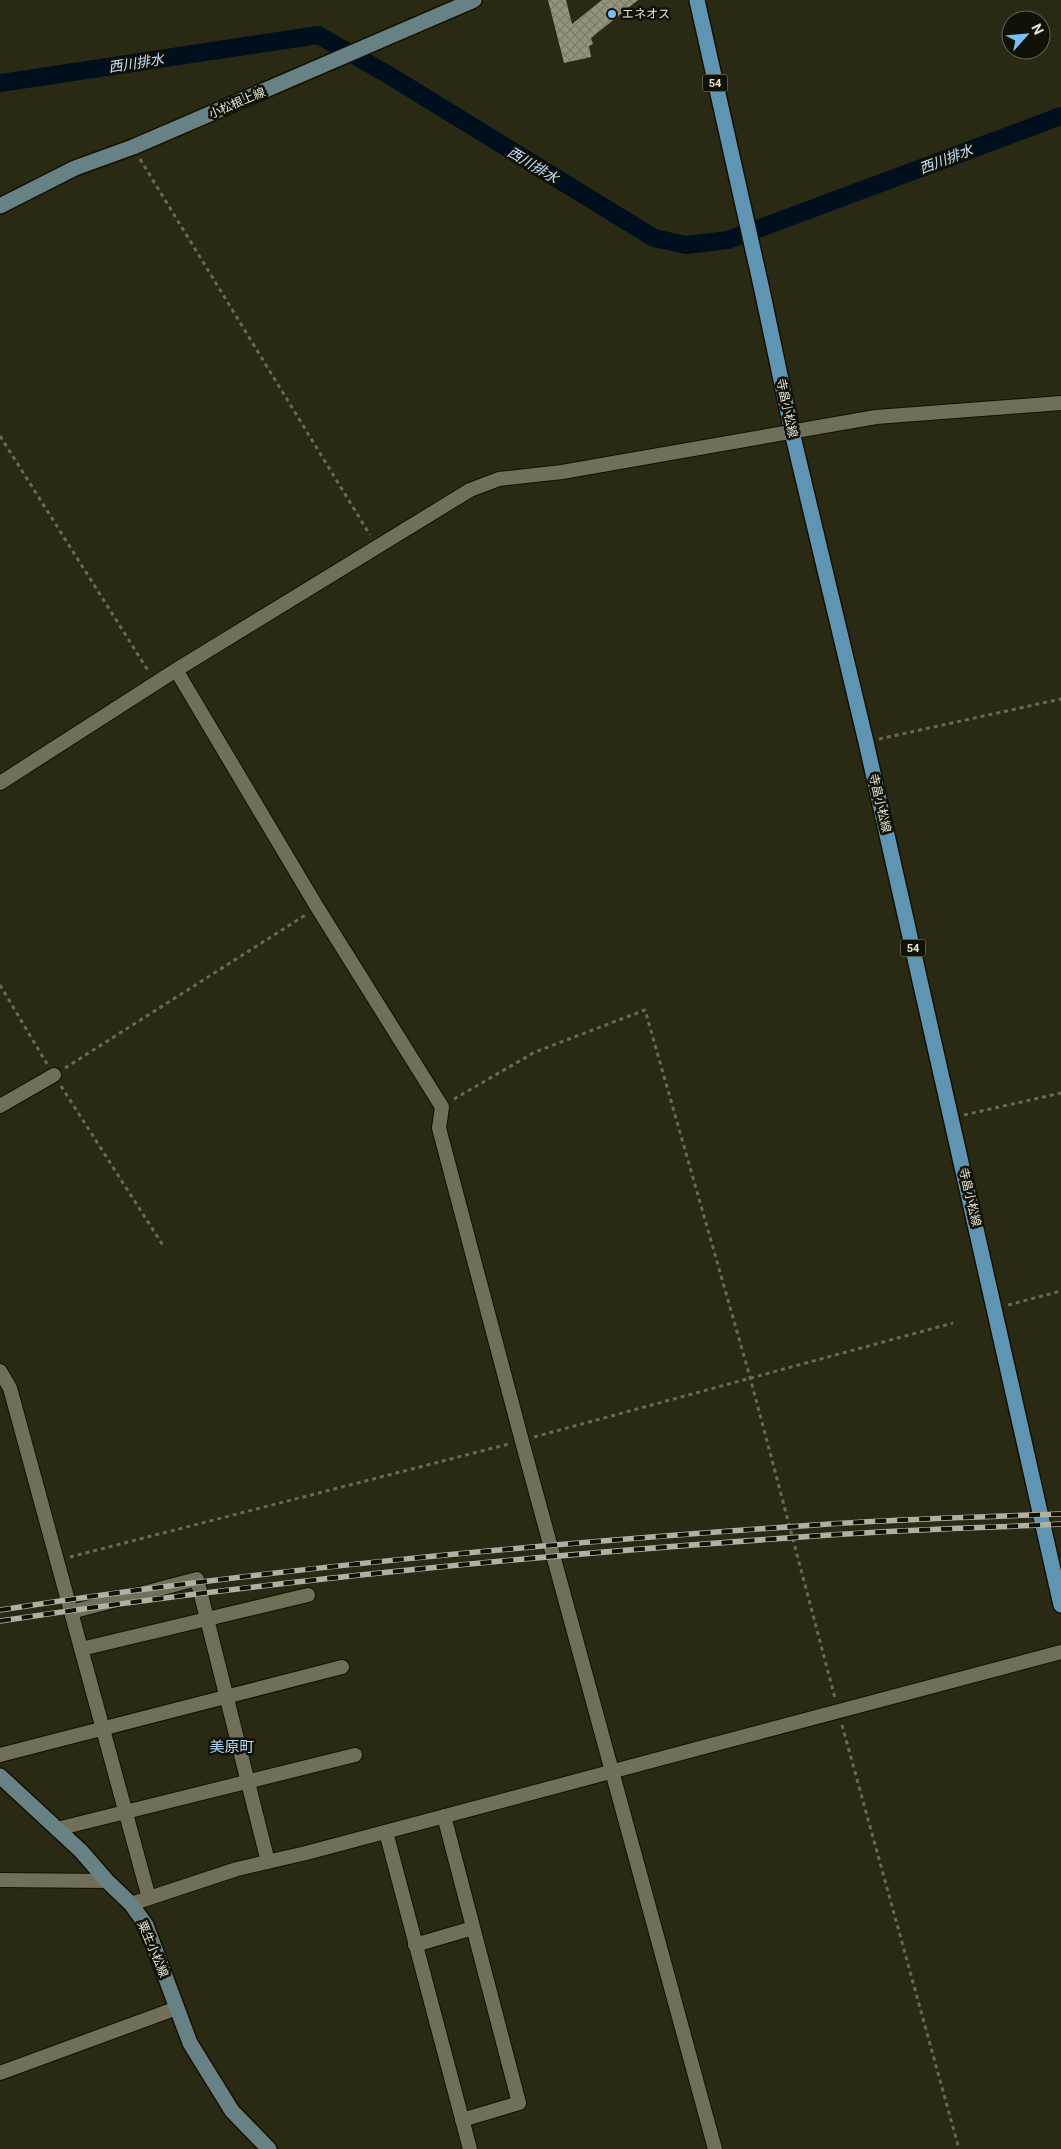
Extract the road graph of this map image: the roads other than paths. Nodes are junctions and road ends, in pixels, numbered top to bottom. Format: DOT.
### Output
graph roads {
  1 [pos="474,0"];
  2 [pos="697,0"];
  3 [pos="0,206"];
  4 [pos="1061,403"];
  5 [pos="792,432"];
  6 [pos="176,670"];
  7 [pos="0,783"];
  8 [pos="54,1075"];
  9 [pos="0,1106"];
  10 [pos="0,1371"];
  11 [pos="308,1595"];
  12 [pos="1061,1606"];
  13 [pos="71,1612"];
  14 [pos="207,1619"];
  15 [pos="81,1650"];
  16 [pos="1061,1652"];
  17 [pos="342,1668"];
  18 [pos="227,1697"];
  19 [pos="103,1729"];
  20 [pos="0,1755"];
  21 [pos="355,1755"];
  22 [pos="612,1772"];
  23 [pos="0,1776"];
  24 [pos="249,1782"];
  25 [pos="126,1813"];
  26 [pos="444,1816"];
  27 [pos="57,1829"];
  28 [pos="386,1832"];
  29 [pos="268,1862"];
  30 [pos="0,1880"];
  31 [pos="107,1881"];
  32 [pos="149,1898"];
  33 [pos="131,1904"];
  34 [pos="473,1928"];
  35 [pos="415,1945"];
  36 [pos="177,2008"];
  37 [pos="0,2073"];
  38 [pos="462,2120"];
  39 [pos="269,2149"];
  40 [pos="470,2149"];
  41 [pos="715,2149"];
  1 -- 3 [label="main road, 小松根上線"];
  2 -- 5 [label="main road, 寺畠小松線 / 54"];
  4 -- 5 [label="street"];
  5 -- 6 [label="street"];
  5 -- 12 [label="main road, 寺畠小松線 / 54"];
  6 -- 7 [label="street"];
  6 -- 22 [label="street"];
  8 -- 9 [label="street"];
  10 -- 13 [label="street"];
  11 -- 14 [label="street"];
  13 -- 14 [label="street"];
  13 -- 15 [label="street"];
  14 -- 15 [label="street"];
  14 -- 18 [label="street"];
  15 -- 19 [label="street"];
  16 -- 22 [label="street"];
  17 -- 18 [label="street"];
  18 -- 19 [label="street"];
  18 -- 24 [label="street"];
  19 -- 20 [label="street"];
  19 -- 25 [label="street"];
  21 -- 24 [label="street"];
  22 -- 26 [label="street"];
  22 -- 41 [label="street"];
  23 -- 27 [label="main road, 粟生小松線"];
  24 -- 25 [label="street"];
  24 -- 29 [label="street"];
  25 -- 27 [label="street"];
  25 -- 32 [label="street"];
  26 -- 28 [label="street"];
  26 -- 34 [label="street"];
  27 -- 31 [label="main road, 粟生小松線"];
  28 -- 29 [label="street"];
  28 -- 35 [label="street"];
  29 -- 32 [label="street"];
  30 -- 31 [label="street"];
  31 -- 33 [label="main road, 粟生小松線"];
  32 -- 33 [label="street"];
  33 -- 36 [label="main road, 粟生小松線"];
  34 -- 35 [label="street"];
  34 -- 38 [label="street"];
  35 -- 38 [label="street"];
  36 -- 37 [label="street"];
  36 -- 39 [label="main road, 粟生小松線"];
  38 -- 40 [label="street"];
}
